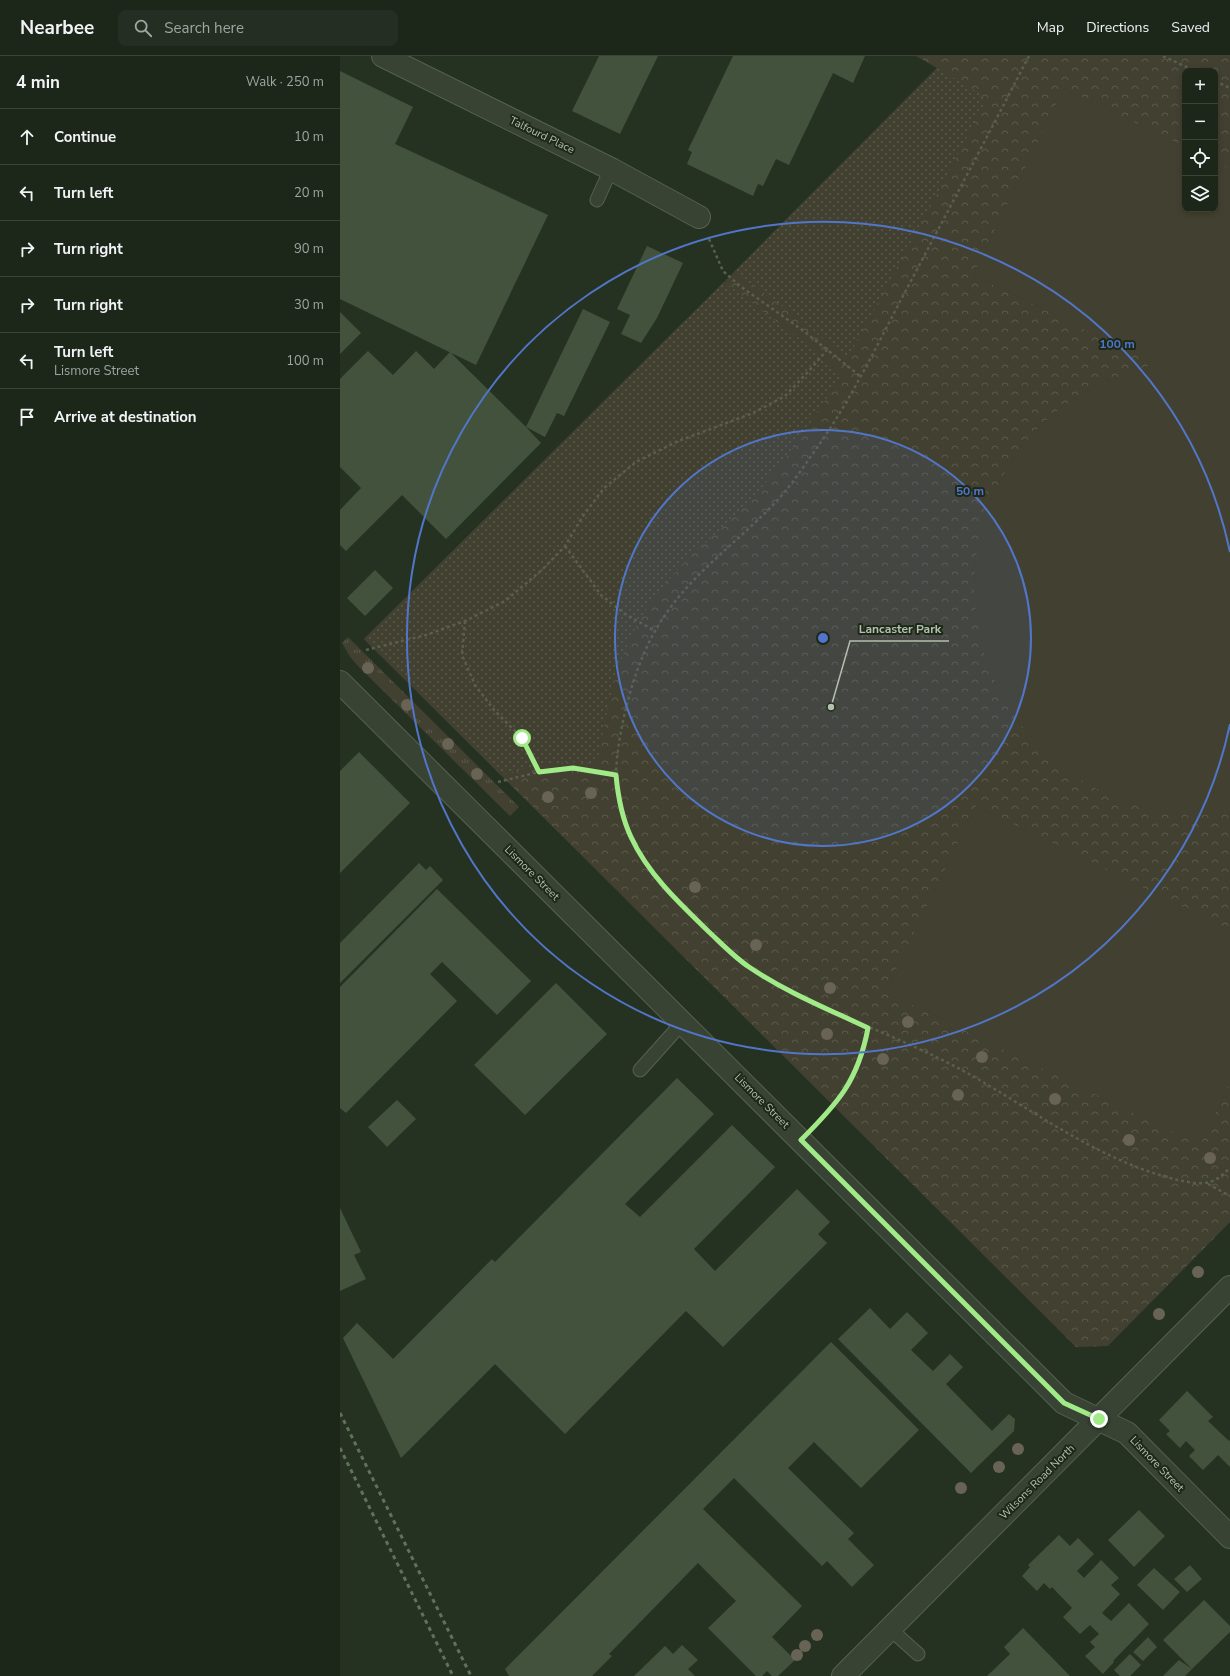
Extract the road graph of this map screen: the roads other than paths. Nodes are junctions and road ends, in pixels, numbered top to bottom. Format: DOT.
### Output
graph roads {
  1 [pos="383,56"];
  2 [pos="611,170"];
  3 [pos="597,200"];
  4 [pos="699,217"];
  5 [pos="340,682"];
  6 [pos="683,1022"];
  7 [pos="640,1070"];
  8 [pos="1230,1287"];
  9 [pos="1099,1419"];
  10 [pos="1230,1537"];
  11 [pos="890,1629"];
  12 [pos="918,1654"];
  13 [pos="843,1676"];
  1 -- 2 [label="street, Talfourd Place"];
  2 -- 3 [label="lane"];
  2 -- 4 [label="street, Talfourd Place"];
  5 -- 6 [label="street, Lismore Street"];
  6 -- 7 [label="lane"];
  6 -- 9 [label="street, Lismore Street"];
  8 -- 9 [label="street, Wilsons Road North"];
  9 -- 10 [label="street, Lismore Street"];
  9 -- 11 [label="street, Wilsons Road North"];
  11 -- 12 [label="lane"];
  11 -- 13 [label="street, Wilsons Road North"];
}
